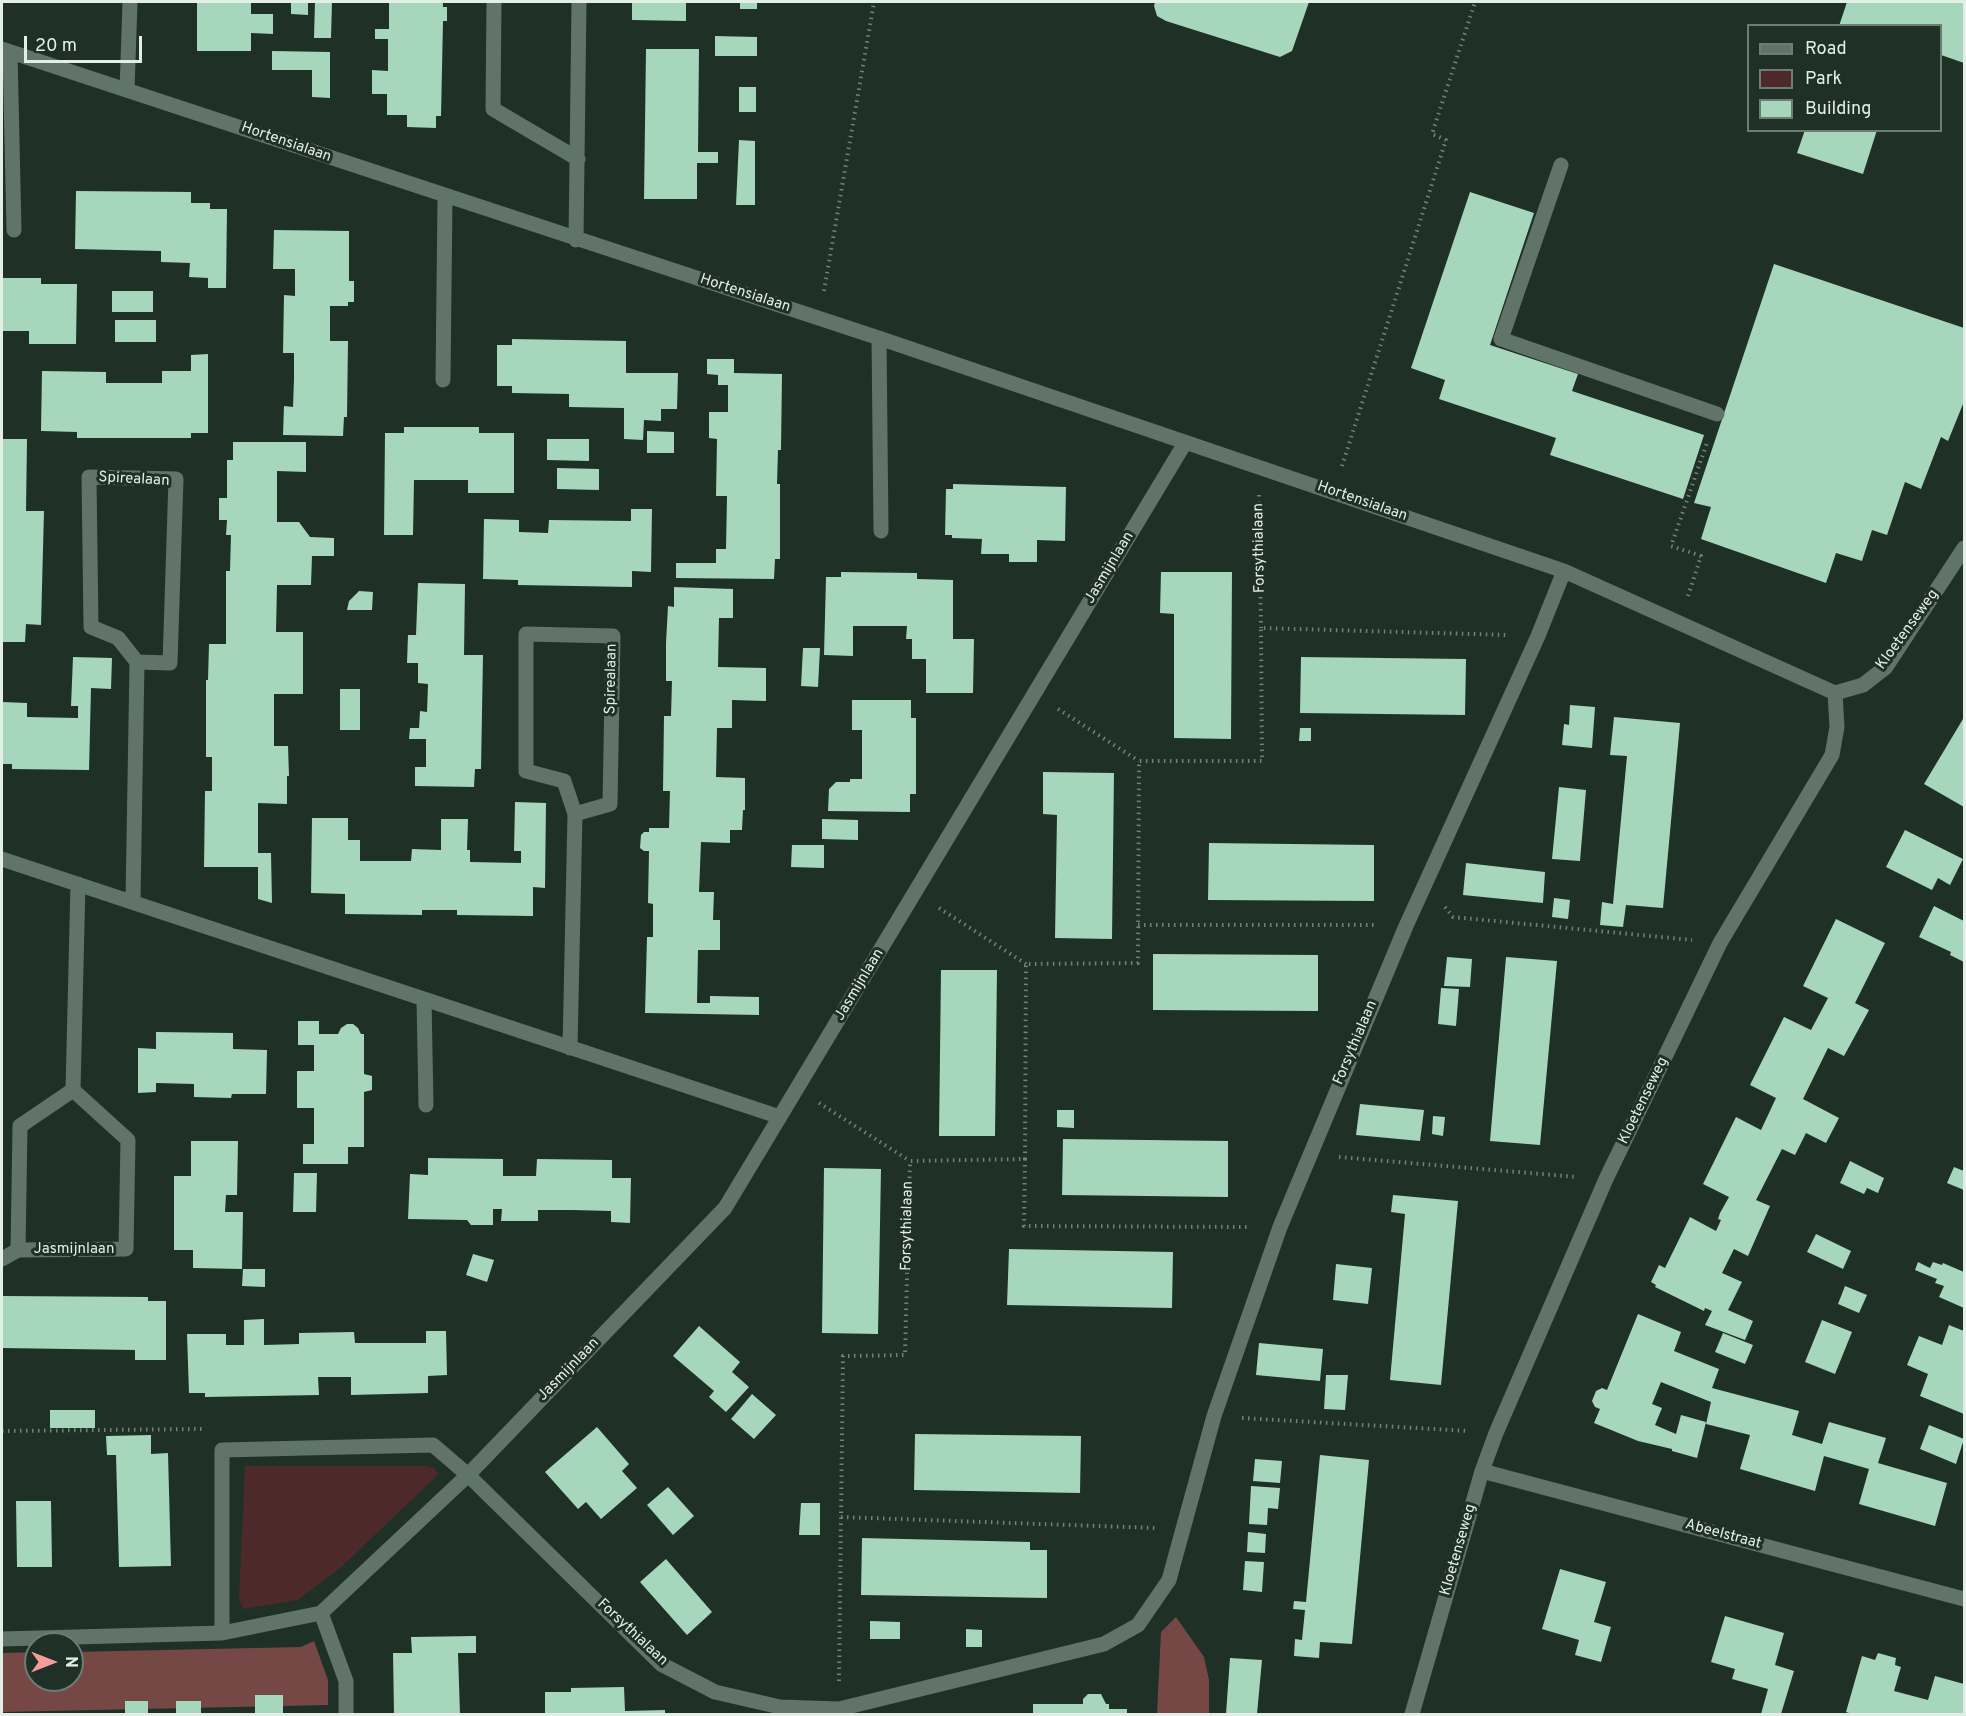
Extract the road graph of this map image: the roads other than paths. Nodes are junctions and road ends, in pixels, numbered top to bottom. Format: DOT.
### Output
graph roads {
  1 [pos="494,2"];
  2 [pos="579,2"];
  3 [pos="128,3"];
  4 [pos="6,51"];
  5 [pos="127,90"];
  6 [pos="578,159"];
  7 [pos="1561,165"];
  8 [pos="445,197"];
  9 [pos="14,230"];
  10 [pos="576,240"];
  11 [pos="879,338"];
  12 [pos="443,380"];
  13 [pos="1717,414"];
  14 [pos="1185,443"];
  15 [pos="881,531"];
  16 [pos="1965,549"];
  17 [pos="1564,571"];
  18 [pos="137,662"];
  19 [pos="1835,693"];
  20 [pos="575,814"];
  21 [pos="2,859"];
  22 [pos="78,884"];
  23 [pos="134,901"];
  24 [pos="424,1000"];
  25 [pos="570,1048"];
  26 [pos="73,1090"];
  27 [pos="426,1105"];
  28 [pos="780,1117"];
  29 [pos="18,1250"];
  30 [pos="2,1259"];
  31 [pos="1482,1471"];
  32 [pos="468,1475"];
  33 [pos="1965,1599"];
  34 [pos="321,1613"];
  35 [pos="222,1633"];
  36 [pos="2,1639"];
  37 [pos="346,1714"];
  38 [pos="1412,1714"];
  1 -- 6 [label="street"];
  2 -- 6 [label="street"];
  3 -- 5 [label="street"];
  4 -- 5 [label="street, Hortensialaan"];
  4 -- 9 [label="street, Hortensialaan"];
  5 -- 8 [label="street, Hortensialaan"];
  6 -- 10 [label="street"];
  7 -- 13 [label="street"];
  8 -- 10 [label="street, Hortensialaan"];
  8 -- 12 [label="street"];
  10 -- 11 [label="street, Hortensialaan"];
  11 -- 14 [label="street, Hortensialaan"];
  11 -- 15 [label="street"];
  14 -- 17 [label="street, Hortensialaan"];
  14 -- 28 [label="street, Jasmijnlaan"];
  16 -- 19 [label="street, Kloetenseweg"];
  17 -- 19 [label="street, Hortensialaan"];
  17 -- 32 [label="street, Forsythialaan"];
  18 -- 18 [label="street, Spirealaan"];
  18 -- 23 [label="street"];
  19 -- 31 [label="street, Kloetenseweg"];
  20 -- 20 [label="street, Spirealaan"];
  20 -- 25 [label="street, Spirealaan"];
  21 -- 22 [label="street"];
  22 -- 23 [label="street"];
  22 -- 26 [label="street"];
  23 -- 24 [label="street"];
  24 -- 25 [label="street"];
  24 -- 27 [label="street"];
  25 -- 28 [label="street"];
  26 -- 29 [label="street, Jasmijnlaan"];
  26 -- 29 [label="street, Jasmijnlaan"];
  28 -- 32 [label="street, Jasmijnlaan"];
  29 -- 30 [label="street, Jasmijnlaan"];
  31 -- 33 [label="street, Abeelstraat"];
  31 -- 38 [label="street, Kloetenseweg"];
  32 -- 34 [label="street, Jasmijnlaan"];
  32 -- 35 [label="street"];
  34 -- 35 [label="street"];
  34 -- 37 [label="street"];
  35 -- 36 [label="street"];
}
